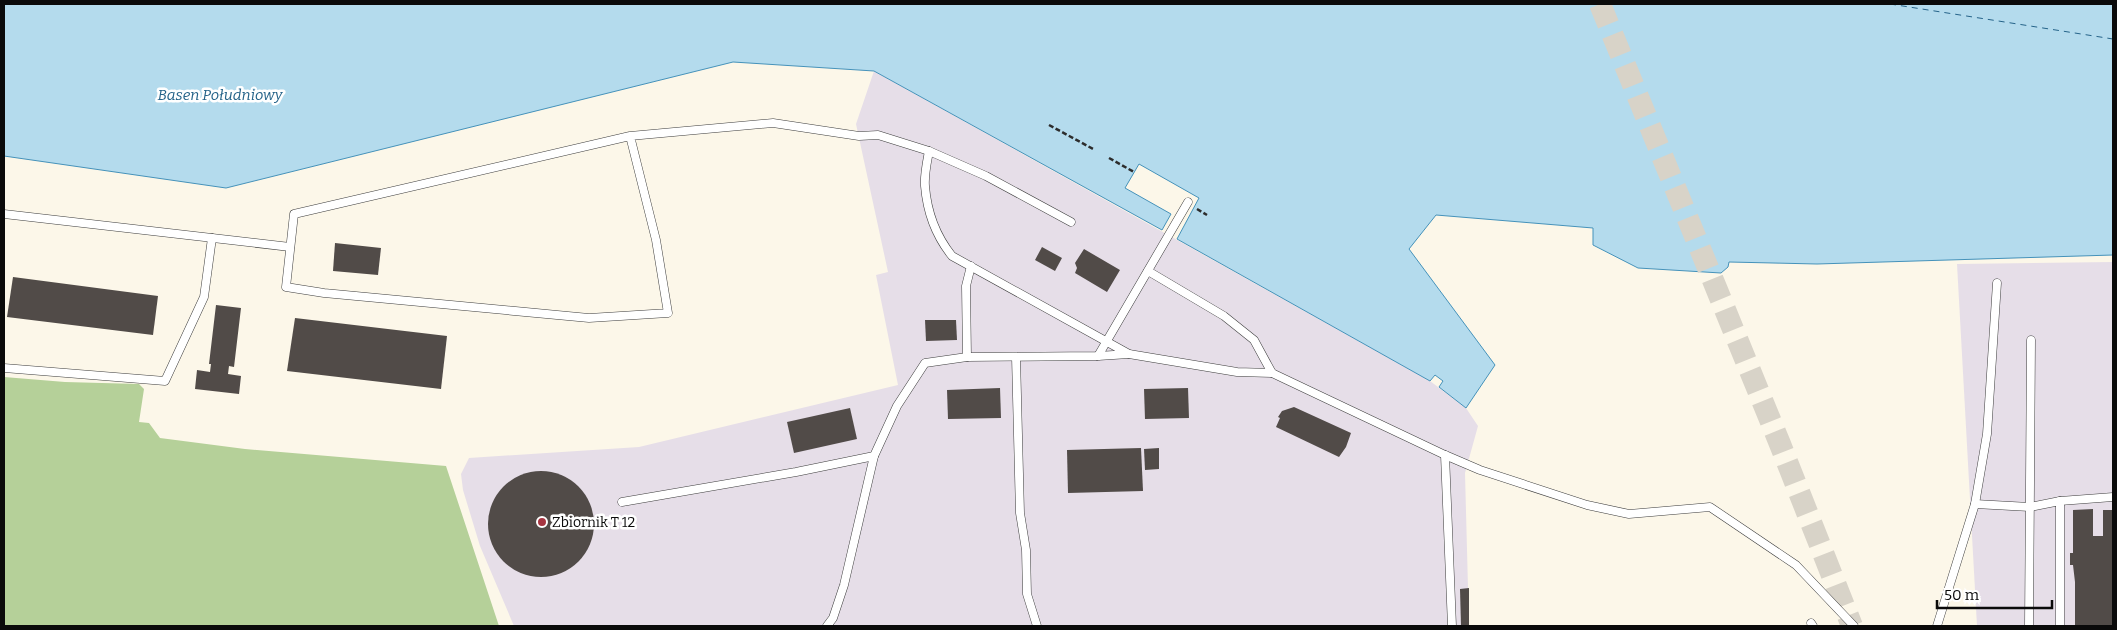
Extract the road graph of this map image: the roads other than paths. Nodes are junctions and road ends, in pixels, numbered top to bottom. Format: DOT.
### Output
graph roads {
  1 [pos="630,136"];
  2 [pos="929,151"];
  3 [pos="1191,205"];
  4 [pos="4,214"];
  5 [pos="1071,222"];
  6 [pos="212,238"];
  7 [pos="290,247"];
  8 [pos="971,266"];
  9 [pos="1148,271"];
  10 [pos="1997,282"];
  11 [pos="1107,340"];
  12 [pos="2031,340"];
  13 [pos="1129,354"];
  14 [pos="1098,356"];
  15 [pos="967,357"];
  16 [pos="1016,357"];
  17 [pos="4,368"];
  18 [pos="1272,373"];
  19 [pos="1445,455"];
  20 [pos="874,456"];
  21 [pos="2113,497"];
  22 [pos="2060,501"];
  23 [pos="622,502"];
  24 [pos="1975,504"];
  25 [pos="2030,507"];
  26 [pos="827,626"];
  27 [pos="1037,626"];
  28 [pos="1452,626"];
  29 [pos="1854,626"];
  30 [pos="1937,626"];
  31 [pos="2029,626"];
  32 [pos="2060,626"];
  1 -- 2 [label="lane"];
  1 -- 7 [label="lane"];
  1 -- 7 [label="lane"];
  2 -- 5 [label="lane"];
  2 -- 8 [label="lane"];
  3 -- 9 [label="lane"];
  4 -- 6 [label="lane"];
  6 -- 7 [label="lane"];
  6 -- 17 [label="lane"];
  8 -- 11 [label="lane"];
  8 -- 15 [label="lane"];
  9 -- 11 [label="lane"];
  9 -- 18 [label="lane"];
  10 -- 24 [label="lane"];
  11 -- 13 [label="lane"];
  11 -- 14 [label="lane"];
  12 -- 25 [label="lane"];
  13 -- 14 [label="lane"];
  13 -- 18 [label="lane"];
  14 -- 16 [label="lane"];
  15 -- 16 [label="lane"];
  15 -- 20 [label="lane"];
  16 -- 27 [label="lane"];
  18 -- 19 [label="lane"];
  19 -- 28 [label="lane"];
  19 -- 29 [label="lane"];
  20 -- 23 [label="lane"];
  20 -- 26 [label="lane"];
  21 -- 22 [label="lane"];
  22 -- 25 [label="lane"];
  22 -- 32 [label="lane"];
  24 -- 25 [label="lane"];
  24 -- 30 [label="lane"];
  25 -- 31 [label="lane"];
}
